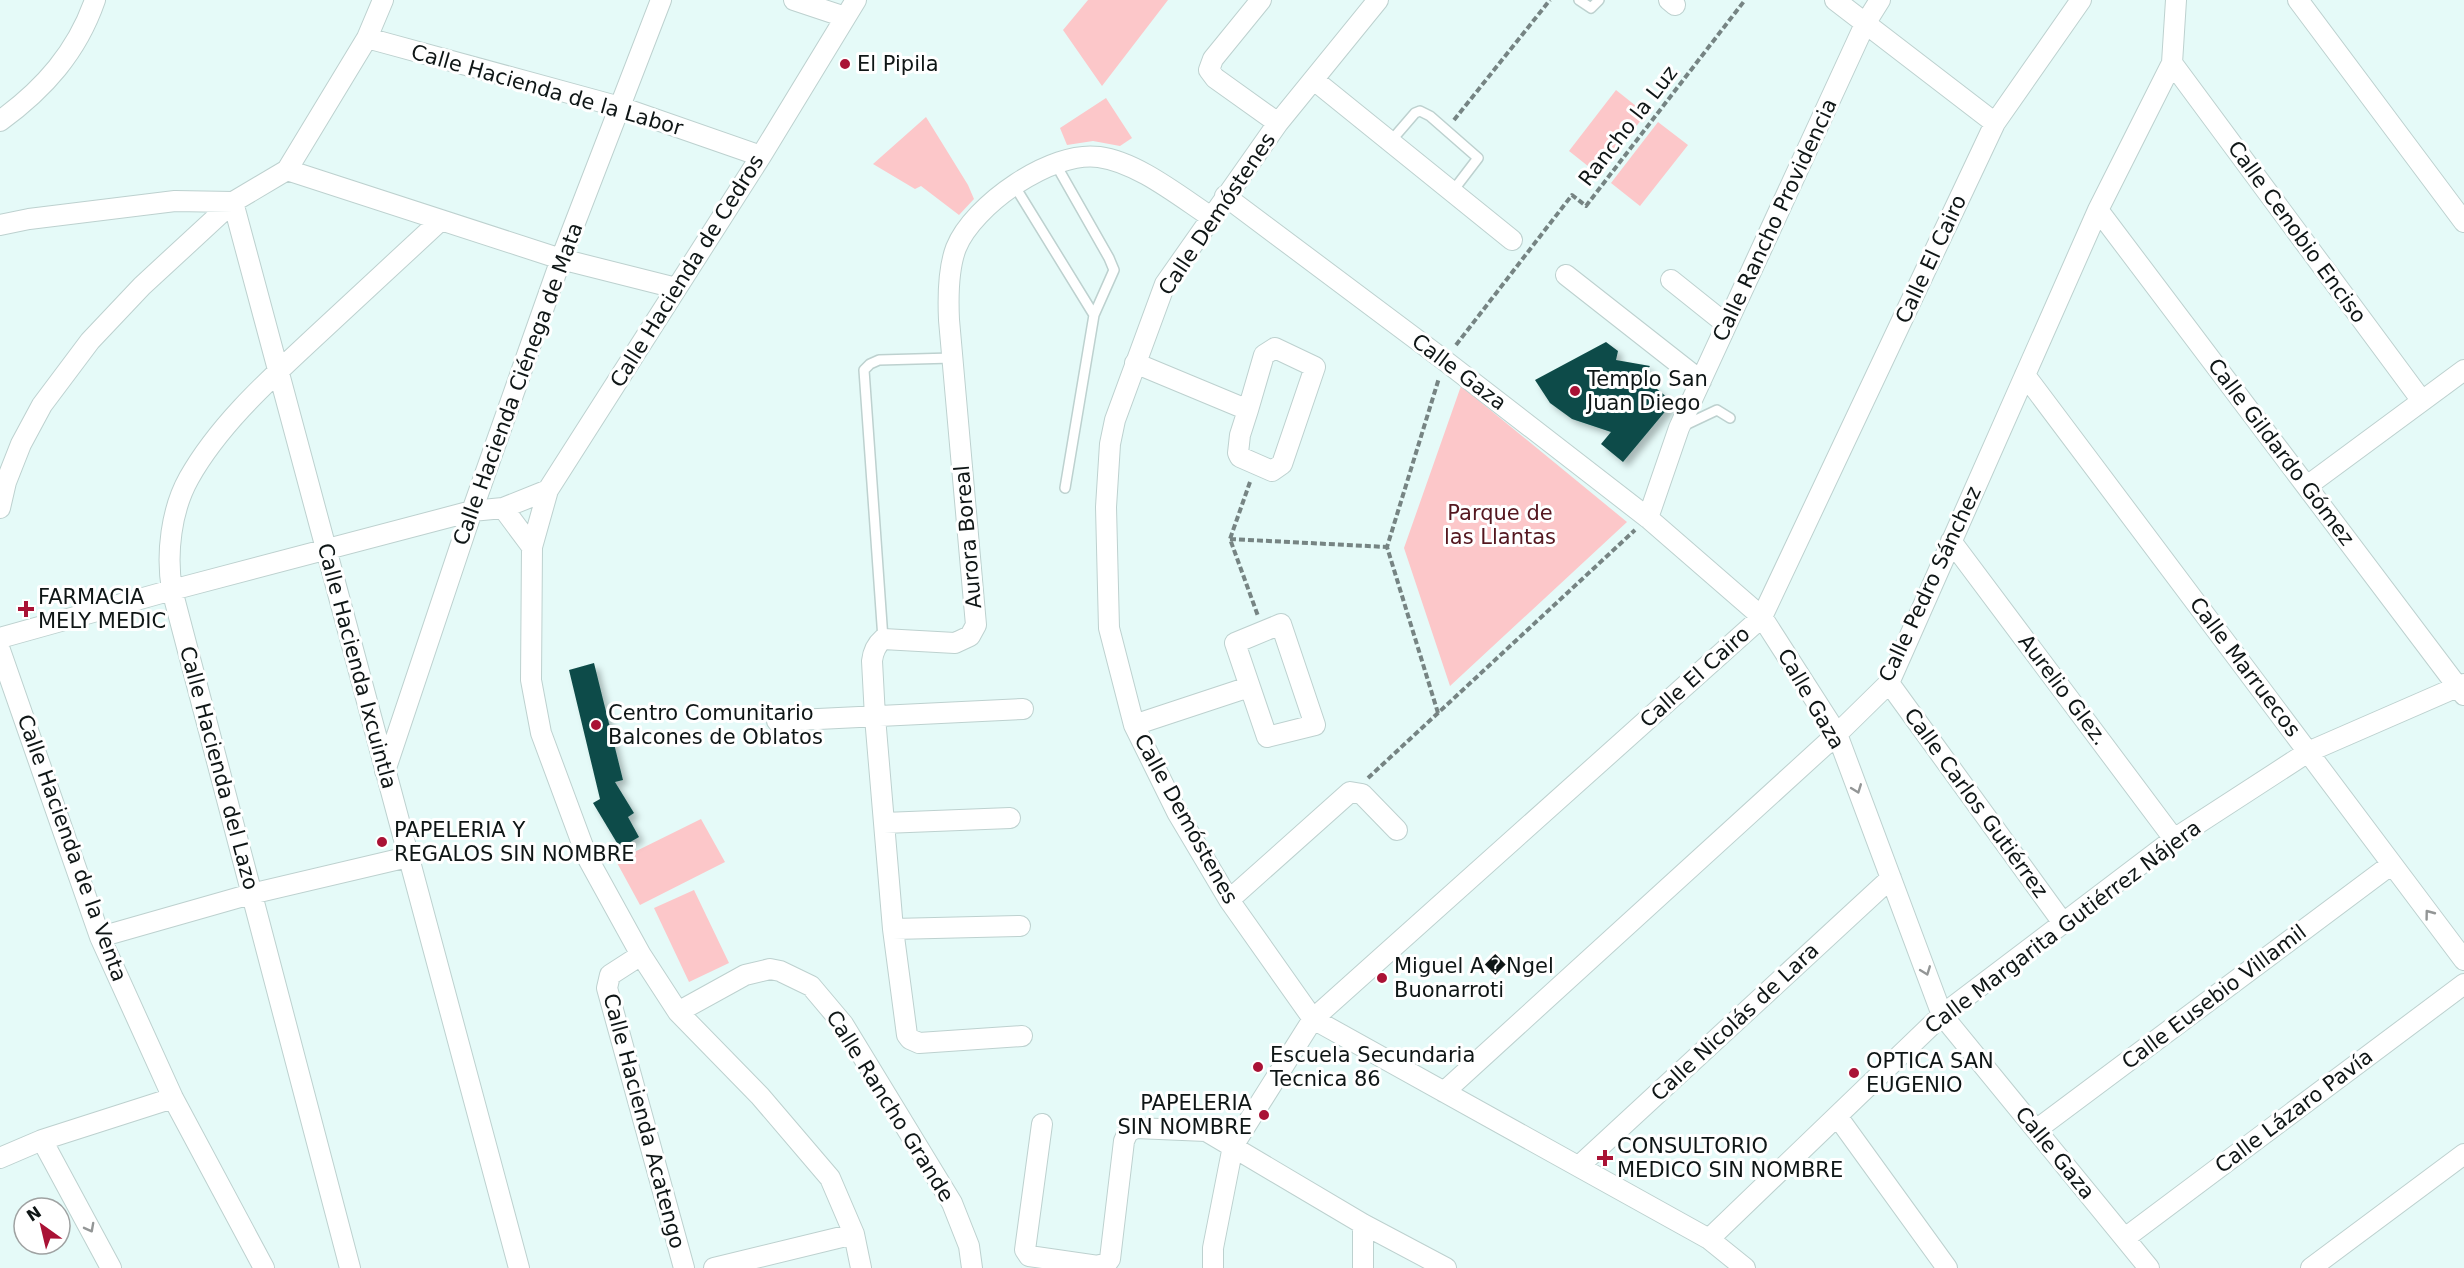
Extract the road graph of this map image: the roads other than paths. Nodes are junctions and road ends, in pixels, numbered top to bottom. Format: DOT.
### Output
graph roads {
  1 [pos="95,0"];
  2 [pos="383,0"];
  3 [pos="661,0"];
  4 [pos="794,0"];
  5 [pos="856,0"];
  6 [pos="1261,0"];
  7 [pos="1378,0"];
  8 [pos="1579,0"];
  9 [pos="1599,0"];
  10 [pos="1835,0"];
  11 [pos="1880,0"];
  12 [pos="2081,0"];
  13 [pos="2176,0"];
  14 [pos="2298,0"];
  15 [pos="845,17"];
  16 [pos="1865,24"];
  17 [pos="367,38"];
  18 [pos="2172,63"];
  19 [pos="1314,80"];
  20 [pos="620,107"];
  21 [pos="0,121"];
  22 [pos="1278,123"];
  23 [pos="1995,123"];
  24 [pos="1390,142"];
  25 [pos="760,156"];
  26 [pos="1055,164"];
  27 [pos="287,170"];
  28 [pos="1014,185"];
  29 [pos="1452,192"];
  30 [pos="1225,196"];
  31 [pos="232,202"];
  32 [pos="2098,210"];
  33 [pos="1211,217"];
  34 [pos="441,220"];
  35 [pos="2464,222"];
  36 [pos="0,225"];
  37 [pos="1512,240"];
  38 [pos="561,259"];
  39 [pos="1566,275"];
  40 [pos="1671,280"];
  41 [pos="676,288"];
  42 [pos="1094,315"];
  43 [pos="1726,324"];
  44 [pos="952,358"];
  45 [pos="1135,363"];
  46 [pos="2464,370"];
  47 [pos="278,371"];
  48 [pos="2025,375"];
  49 [pos="1701,381"];
  50 [pos="2422,401"];
  51 [pos="1248,410"];
  52 [pos="1730,418"];
  53 [pos="1679,428"];
  54 [pos="2307,486"];
  55 [pos="1065,488"];
  56 [pos="548,490"];
  57 [pos="0,508"];
  58 [pos="503,508"];
  59 [pos="472,511"];
  60 [pos="1648,518"];
  61 [pos="1952,541"];
  62 [pos="532,547"];
  63 [pos="326,550"];
  64 [pos="172,590"];
  65 [pos="1762,617"];
  66 [pos="0,638"];
  67 [pos="883,639"];
  68 [pos="0,650"];
  69 [pos="1889,682"];
  70 [pos="1250,687"];
  71 [pos="2462,688"];
  72 [pos="1023,709"];
  73 [pos="875,717"];
  74 [pos="777,721"];
  75 [pos="1134,725"];
  76 [pos="1836,734"];
  77 [pos="2308,752"];
  78 [pos="385,771"];
  79 [pos="1010,818"];
  80 [pos="884,823"];
  81 [pos="1397,830"];
  82 [pos="2174,839"];
  83 [pos="408,857"];
  84 [pos="2392,864"];
  85 [pos="1891,878"];
  86 [pos="251,894"];
  87 [pos="1229,900"];
  88 [pos="2063,923"];
  89 [pos="1020,926"];
  90 [pos="893,929"];
  91 [pos="100,937"];
  92 [pos="641,955"];
  93 [pos="2464,960"];
  94 [pos="2464,984"];
  95 [pos="678,1012"];
  96 [pos="1942,1015"];
  97 [pos="1313,1020"];
  98 [pos="1022,1036"];
  99 [pos="1444,1092"];
  100 [pos="173,1098"];
  101 [pos="1837,1116"];
  102 [pos="1042,1124"];
  103 [pos="2036,1130"];
  104 [pos="42,1140"];
  105 [pos="1233,1146"];
  106 [pos="2464,1154"];
  107 [pos="0,1158"];
  108 [pos="1579,1166"];
  109 [pos="1363,1224"];
  110 [pos="854,1234"];
  111 [pos="2125,1238"];
  112 [pos="1709,1239"];
  113 [pos="111,1268"];
  114 [pos="264,1268"];
  115 [pos="350,1268"];
  116 [pos="519,1268"];
  117 [pos="684,1268"];
  118 [pos="714,1268"];
  119 [pos="861,1268"];
  120 [pos="972,1268"];
  121 [pos="1213,1268"];
  122 [pos="1363,1268"];
  123 [pos="1446,1268"];
  124 [pos="1744,1268"];
  125 [pos="1947,1268"];
  126 [pos="2149,1268"];
  127 [pos="2311,1268"];
  1 -- 21 [label="street"];
  2 -- 17 [label="street"];
  3 -- 20 [label="street, Calle Hacienda Ciénega de Mata"];
  4 -- 15 [label="street"];
  5 -- 15 [label="street, Calle Hacienda de Cedros"];
  6 -- 22 [label="street"];
  7 -- 19 [label="street, Calle Demóstenes"];
  8 -- 9 [label="lane"];
  10 -- 16 [label="street"];
  11 -- 16 [label="street, Calle Rancho Providencia"];
  12 -- 23 [label="street, Calle El Cairo"];
  13 -- 18 [label="street, Calle Pedro Sánchez"];
  14 -- 35 [label="street"];
  15 -- 25 [label="street, Calle Hacienda de Cedros"];
  16 -- 23 [label="street"];
  16 -- 43 [label="street, Calle Rancho Providencia"];
  17 -- 20 [label="street, Calle Hacienda de la Labor"];
  17 -- 27 [label="street"];
  18 -- 32 [label="street, Calle Pedro Sánchez"];
  18 -- 50 [label="street, Calle Cenobio Enciso"];
  19 -- 22 [label="street, Calle Demóstenes"];
  19 -- 24 [label="street"];
  20 -- 25 [label="street, Calle Hacienda de la Labor"];
  20 -- 38 [label="street, Calle Hacienda Ciénega de Mata"];
  22 -- 30 [label="street, Calle Demóstenes"];
  23 -- 65 [label="street, Calle El Cairo"];
  24 -- 29 [label="street"];
  24 -- 29 [label="lane"];
  25 -- 41 [label="street, Calle Hacienda de Cedros"];
  26 -- 28 [label="street, Aurora Boreal"];
  26 -- 33 [label="street, Aurora Boreal"];
  26 -- 42 [label="lane"];
  27 -- 31 [label="street"];
  27 -- 34 [label="street"];
  28 -- 42 [label="lane"];
  28 -- 44 [label="street, Aurora Boreal"];
  29 -- 37 [label="street"];
  30 -- 33 [label="street, Calle Demóstenes"];
  30 -- 60 [label="street, Calle Gaza"];
  31 -- 36 [label="street"];
  31 -- 47 [label="street, Calle Hacienda Ixcuintla"];
  31 -- 57 [label="street"];
  32 -- 48 [label="street, Calle Pedro Sánchez"];
  32 -- 54 [label="street, Calle Gildardo Gómez"];
  33 -- 45 [label="street, Calle Demóstenes"];
  34 -- 38 [label="street"];
  34 -- 47 [label="street, Calle Hacienda del Lazo"];
  38 -- 41 [label="street"];
  38 -- 59 [label="street, Calle Hacienda Ciénega de Mata"];
  39 -- 49 [label="street"];
  40 -- 43 [label="street"];
  41 -- 56 [label="street, Calle Hacienda de Cedros"];
  42 -- 55 [label="lane"];
  43 -- 49 [label="street, Calle Rancho Providencia"];
  44 -- 67 [label="lane"];
  44 -- 67 [label="street, Aurora Boreal"];
  45 -- 51 [label="street"];
  45 -- 75 [label="street, Calle Demóstenes"];
  46 -- 50 [label="street"];
  47 -- 63 [label="street, Calle Hacienda Ixcuintla"];
  47 -- 64 [label="street, Calle Hacienda del Lazo"];
  48 -- 61 [label="street, Calle Pedro Sánchez"];
  48 -- 77 [label="street, Calle Marruecos"];
  49 -- 53 [label="street, Calle Rancho Providencia"];
  50 -- 54 [label="street"];
  51 -- 51 [label="street"];
  52 -- 53 [label="lane"];
  53 -- 60 [label="street, Calle Rancho Providencia"];
  54 -- 71 [label="street, Calle Gildardo Gómez"];
  56 -- 58 [label="street"];
  56 -- 62 [label="street, Calle Hacienda de Cedros"];
  58 -- 59 [label="street"];
  58 -- 62 [label="street"];
  59 -- 63 [label="street"];
  59 -- 78 [label="street, Calle Hacienda Ciénega de Mata"];
  60 -- 65 [label="street, Calle Gaza"];
  61 -- 69 [label="street, Calle Pedro Sánchez"];
  61 -- 82 [label="street, Aurelio Glez."];
  62 -- 92 [label="street, Calle Hacienda de Cedros"];
  63 -- 64 [label="street"];
  63 -- 78 [label="street, Calle Hacienda Ixcuintla"];
  64 -- 66 [label="street"];
  64 -- 86 [label="street, Calle Hacienda del Lazo"];
  65 -- 76 [label="street, Calle Gaza"];
  65 -- 97 [label="street, Calle El Cairo"];
  67 -- 73 [label="street"];
  68 -- 91 [label="street, Calle Hacienda de la Venta"];
  69 -- 76 [label="street, Calle Pedro Sánchez"];
  69 -- 88 [label="street, Calle Carlos Gutiérrez"];
  70 -- 70 [label="street"];
  70 -- 75 [label="street"];
  71 -- 77 [label="street, Calle Margarita Gutiérrez Nájera"];
  72 -- 73 [label="street"];
  73 -- 74 [label="street"];
  73 -- 80 [label="street"];
  75 -- 87 [label="street, Calle Demóstenes"];
  76 -- 85 [label="street, Calle Gaza, one-way"];
  76 -- 99 [label="street, Calle Pedro Sánchez"];
  77 -- 82 [label="street, Calle Margarita Gutiérrez Nájera"];
  77 -- 84 [label="street, Calle Marruecos"];
  78 -- 83 [label="street, Calle Hacienda Ixcuintla"];
  79 -- 80 [label="street"];
  80 -- 90 [label="street"];
  81 -- 87 [label="street"];
  82 -- 88 [label="street, Calle Margarita Gutiérrez Nájera"];
  83 -- 86 [label="street"];
  83 -- 116 [label="street, Calle Hacienda Ixcuintla"];
  93 -- 84 [label="street, Calle Marruecos, one-way"];
  84 -- 103 [label="street, Calle Eusebio Villamil"];
  85 -- 96 [label="street, Calle Gaza, one-way"];
  85 -- 108 [label="street, Calle Nicolás de Lara"];
  86 -- 91 [label="street"];
  86 -- 115 [label="street, Calle Hacienda del Lazo"];
  87 -- 97 [label="street, Calle Demóstenes"];
  88 -- 96 [label="street, Calle Margarita Gutiérrez Nájera"];
  89 -- 90 [label="street"];
  90 -- 98 [label="street"];
  91 -- 100 [label="street, Calle Hacienda de la Venta"];
  92 -- 95 [label="street, Calle Hacienda de Cedros"];
  92 -- 117 [label="street, Calle Hacienda Acatengo"];
  94 -- 111 [label="street, Calle Lázaro Pavía"];
  95 -- 110 [label="street, Calle Hacienda de Cedros"];
  95 -- 120 [label="street, Calle Rancho Grande"];
  96 -- 101 [label="street, Calle Margarita Gutiérrez Nájera"];
  96 -- 103 [label="street, Calle Gaza"];
  97 -- 99 [label="street, Calle Demóstenes"];
  97 -- 105 [label="street, Calle El Cairo"];
  99 -- 108 [label="street, Calle Demóstenes"];
  100 -- 104 [label="street"];
  100 -- 114 [label="street, Calle Hacienda de la Venta"];
  101 -- 112 [label="street, Calle Margarita Gutiérrez Nájera"];
  101 -- 125 [label="street"];
  102 -- 105 [label="street"];
  103 -- 111 [label="street, Calle Gaza"];
  104 -- 107 [label="street"];
  104 -- 113 [label="street, one-way"];
  105 -- 109 [label="street"];
  105 -- 121 [label="street, Calle El Cairo"];
  106 -- 127 [label="street"];
  108 -- 112 [label="street, Calle Demóstenes"];
  109 -- 122 [label="street"];
  109 -- 123 [label="street"];
  110 -- 118 [label="street"];
  110 -- 119 [label="street, Calle Hacienda de Cedros"];
  111 -- 126 [label="street, Calle Gaza"];
  112 -- 124 [label="street, Calle Demóstenes"];
}
